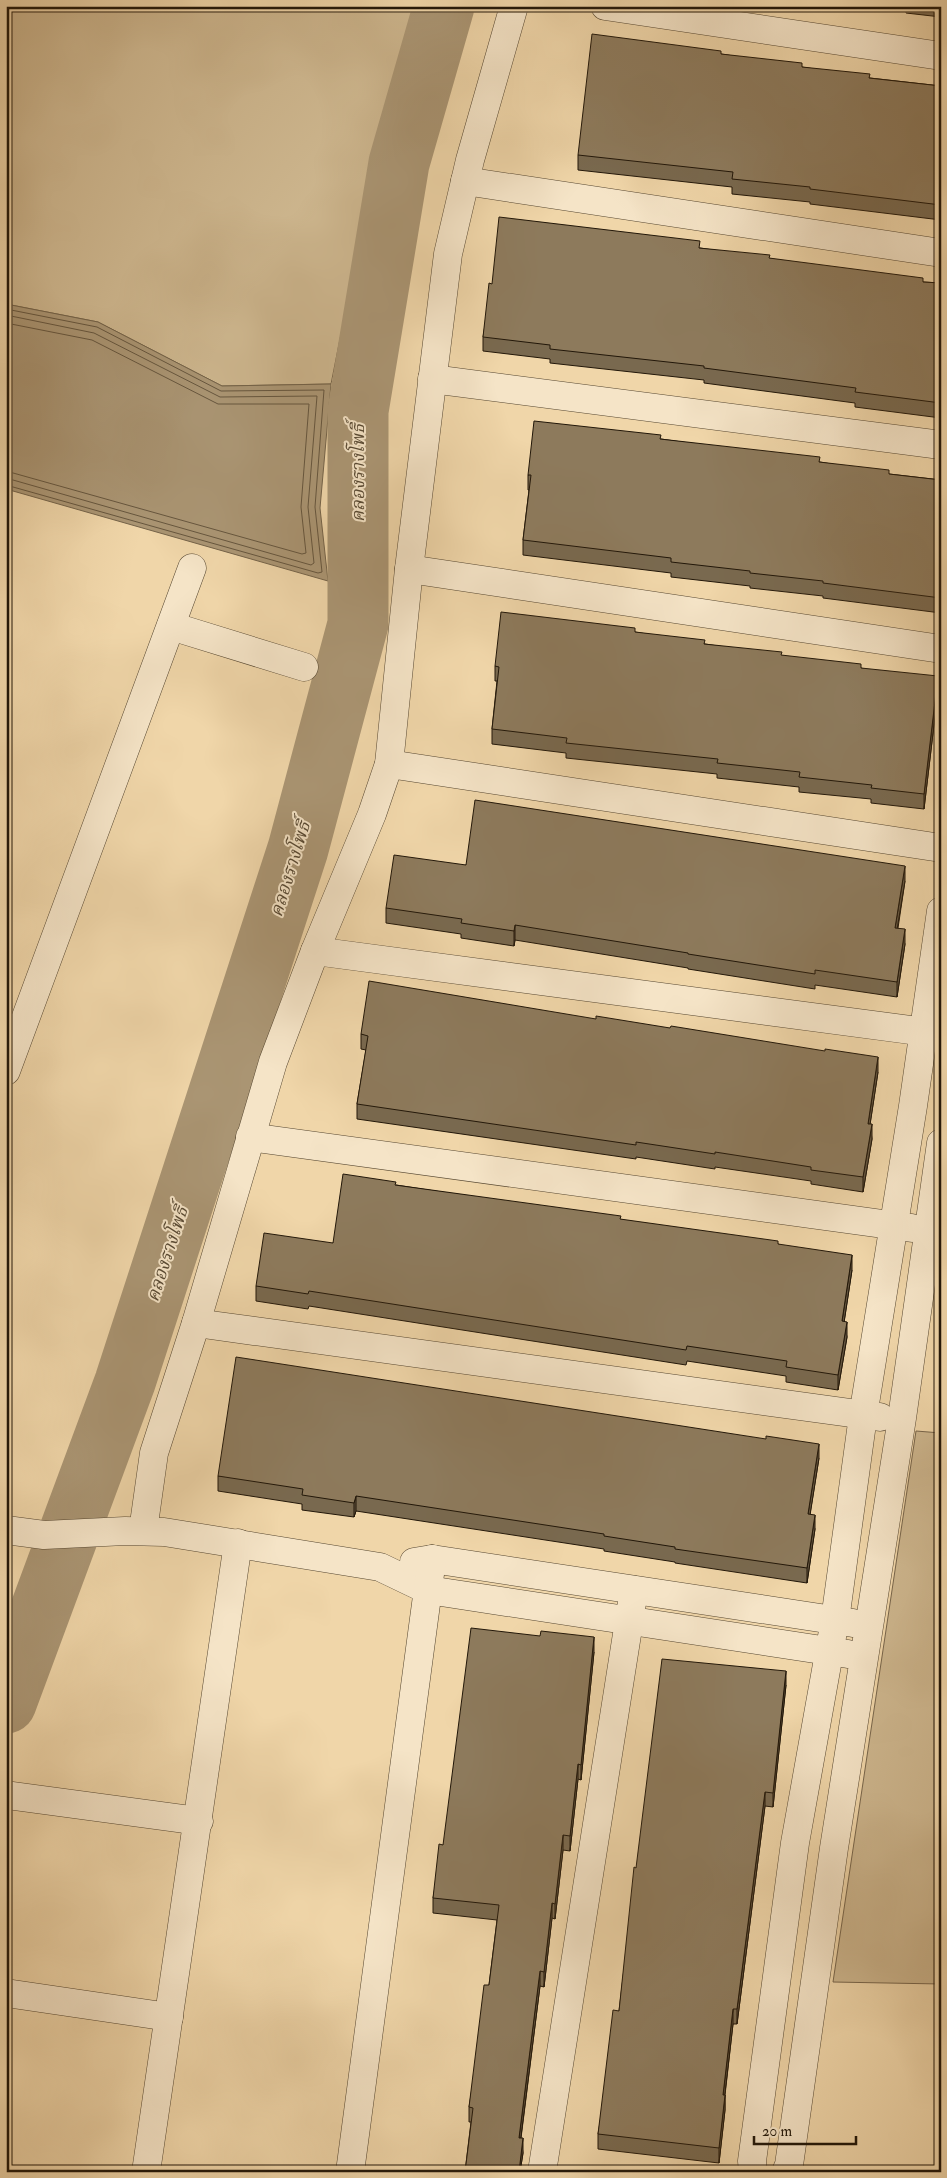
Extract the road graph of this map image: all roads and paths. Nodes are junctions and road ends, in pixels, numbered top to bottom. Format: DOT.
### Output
graph roads {
  1 [pos="514,6"];
  2 [pos="605,6"];
  3 [pos="941,56"];
  4 [pos="465,181"];
  5 [pos="941,253"];
  6 [pos="432,379"];
  7 [pos="941,445"];
  8 [pos="192,568"];
  9 [pos="409,569"];
  10 [pos="171,626"];
  11 [pos="941,649"];
  12 [pos="304,667"];
  13 [pos="390,764"];
  14 [pos="941,848"];
  15 [pos="941,912"];
  16 [pos="315,951"];
  17 [pos="932,1033"];
  18 [pos="6,1071"];
  19 [pos="250,1137"];
  20 [pos="941,1143"];
  21 [pos="894,1226"];
  22 [pos="928,1230"];
  23 [pos="196,1323"];
  24 [pos="863,1416"];
  25 [pos="902,1418"];
  26 [pos="7,1529"];
  27 [pos="134,1531"];
  28 [pos="238,1543"];
  29 [pos="432,1559"];
  30 [pos="380,1567"];
  31 [pos="428,1590"];
  32 [pos="634,1590"];
  33 [pos="629,1619"];
  34 [pos="835,1620"];
  35 [pos="869,1625"];
  36 [pos="830,1651"];
  37 [pos="864,1656"];
  38 [pos="6,1795"];
  39 [pos="198,1821"];
  40 [pos="795,1843"];
  41 [pos="834,1848"];
  42 [pos="6,1993"];
  43 [pos="169,2017"];
  44 [pos="763,2079"];
  45 [pos="801,2083"];
  46 [pos="146,2172"];
  47 [pos="350,2172"];
  48 [pos="542,2172"];
  49 [pos="753,2172"];
  50 [pos="786,2172"];
  1 -- 4 [label="street"];
  2 -- 3 [label="street"];
  4 -- 5 [label="street"];
  4 -- 6 [label="street"];
  6 -- 7 [label="street"];
  6 -- 9 [label="street"];
  8 -- 10 [label="street"];
  9 -- 11 [label="street"];
  9 -- 13 [label="street"];
  10 -- 12 [label="street"];
  10 -- 18 [label="street"];
  13 -- 14 [label="street"];
  13 -- 16 [label="street"];
  15 -- 17 [label="street"];
  16 -- 17 [label="street"];
  16 -- 19 [label="street"];
  17 -- 21 [label="street"];
  19 -- 21 [label="street"];
  19 -- 23 [label="street"];
  20 -- 22 [label="street"];
  21 -- 22 [label="street"];
  21 -- 24 [label="street"];
  22 -- 25 [label="street"];
  23 -- 24 [label="street"];
  23 -- 27 [label="street"];
  24 -- 25 [label="street"];
  24 -- 34 [label="street"];
  25 -- 35 [label="street"];
  26 -- 27 [label="street"];
  27 -- 28 [label="street"];
  28 -- 30 [label="street"];
  28 -- 39 [label="street"];
  29 -- 30 [label="street"];
  29 -- 31 [label="street"];
  29 -- 32 [label="street"];
  30 -- 31 [label="street"];
  31 -- 33 [label="street"];
  31 -- 47 [label="street"];
  32 -- 33 [label="street"];
  32 -- 34 [label="street"];
  33 -- 36 [label="street"];
  33 -- 48 [label="street"];
  34 -- 35 [label="street"];
  34 -- 36 [label="street"];
  35 -- 37 [label="street"];
  36 -- 37 [label="street"];
  36 -- 40 [label="street"];
  37 -- 41 [label="street"];
  38 -- 39 [label="street"];
  39 -- 43 [label="street"];
  40 -- 41 [label="street"];
  40 -- 44 [label="street"];
  41 -- 45 [label="street"];
  42 -- 43 [label="street"];
  43 -- 46 [label="street"];
  44 -- 45 [label="street"];
  44 -- 49 [label="street"];
  45 -- 50 [label="street"];
}
